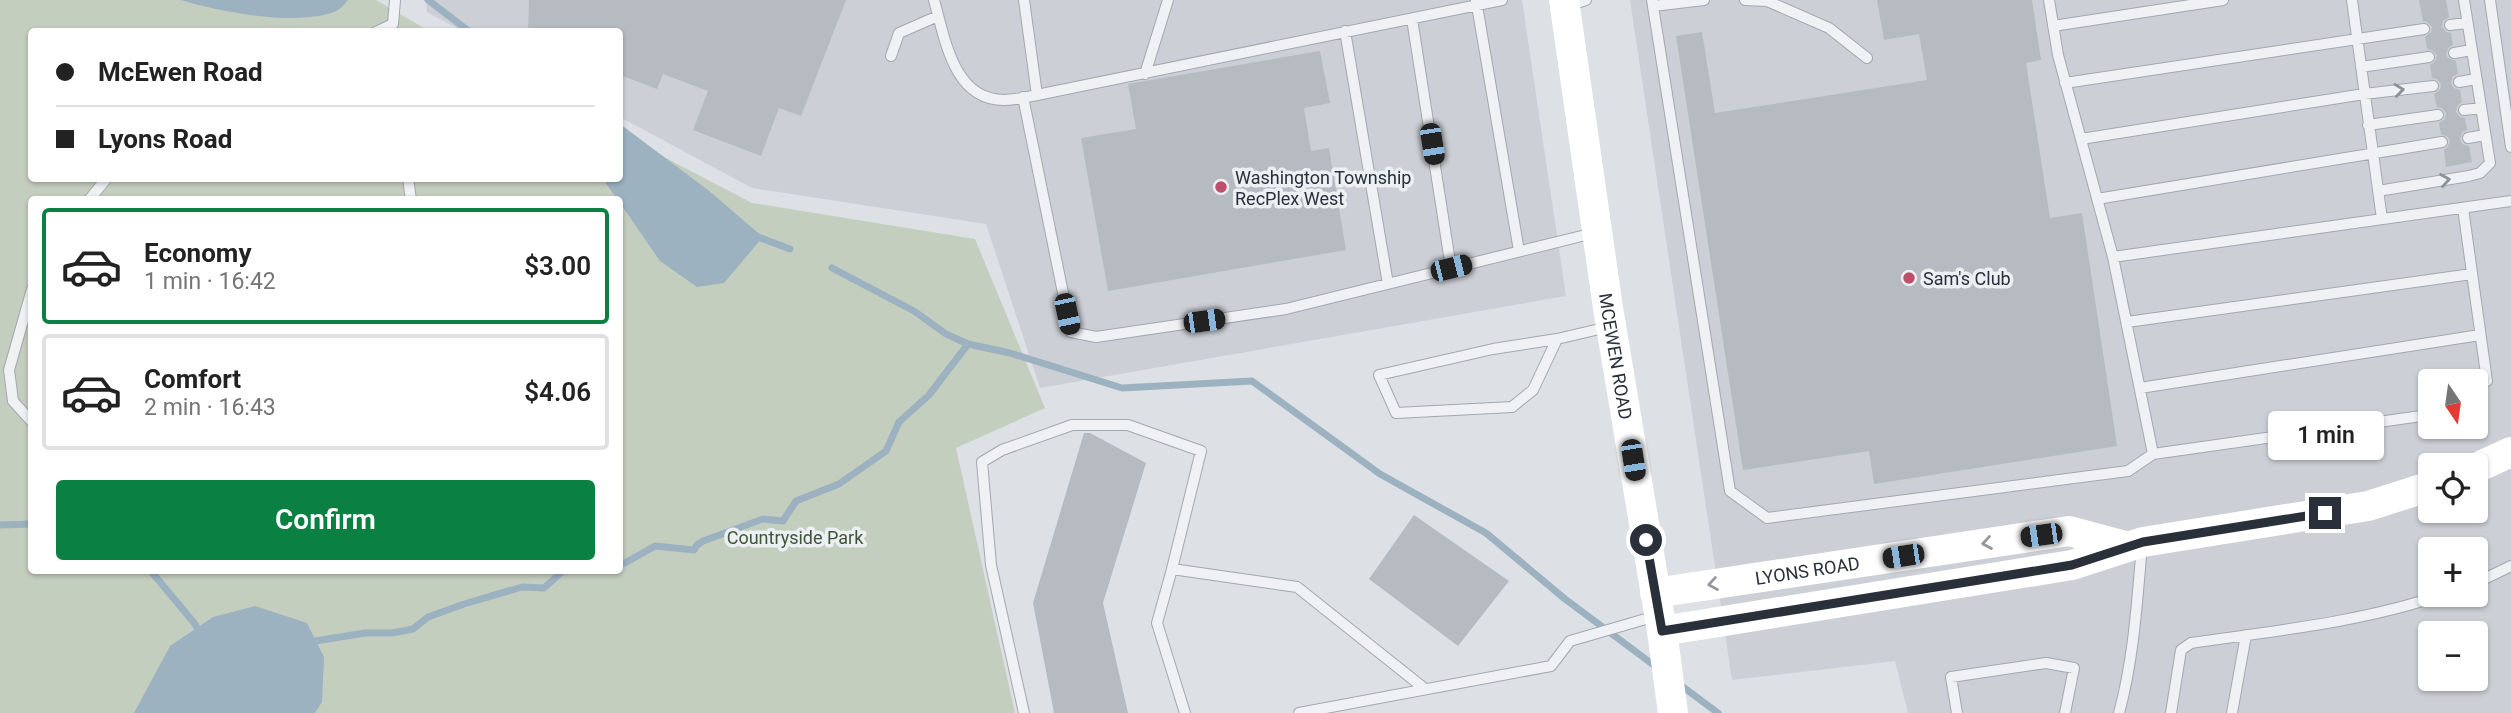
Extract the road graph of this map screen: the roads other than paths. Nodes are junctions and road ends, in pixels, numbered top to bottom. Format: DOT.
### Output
graph roads {
  1 [pos="395,0"];
  2 [pos="934,0"];
  3 [pos="1024,0"];
  4 [pos="1168,0"];
  5 [pos="1502,0"];
  6 [pos="1704,0"];
  7 [pos="1745,0"];
  8 [pos="2049,0"];
  9 [pos="2223,0"];
  10 [pos="2365,0"];
  11 [pos="2464,0"];
  12 [pos="2490,0"];
  13 [pos="2352,1"];
  14 [pos="1477,2"];
  15 [pos="1572,2"];
  16 [pos="1653,3"];
  17 [pos="939,16"];
  18 [pos="1412,19"];
  19 [pos="2467,23"];
  20 [pos="2450,25"];
  21 [pos="2053,26"];
  22 [pos="393,28"];
  23 [pos="2424,30"];
  24 [pos="1345,31"];
  25 [pos="2357,39"];
  26 [pos="2472,50"];
  27 [pos="2454,53"];
  28 [pos="891,56"];
  29 [pos="2429,57"];
  30 [pos="1867,58"];
  31 [pos="2361,67"];
  32 [pos="1145,74"];
  33 [pos="2476,79"];
  34 [pos="2459,82"];
  35 [pos="2065,83"];
  36 [pos="2433,86"];
  37 [pos="2364,94"];
  38 [pos="1037,95"];
  39 [pos="1023,97"];
  40 [pos="2481,108"];
  41 [pos="2463,110"];
  42 [pos="2438,115"];
  43 [pos="2368,125"];
  44 [pos="2485,135"];
  45 [pos="2468,138"];
  46 [pos="2081,139"];
  47 [pos="2442,142"];
  48 [pos="2511,147"];
  49 [pos="2372,153"];
  50 [pos="104,182"];
  51 [pos="2378,191"];
  52 [pos="92,196"];
  53 [pos="2097,199"];
  54 [pos="2511,201"];
  55 [pos="2462,208"];
  56 [pos="2382,219"];
  57 [pos="1596,232"];
  58 [pos="1519,251"];
  59 [pos="2113,257"];
  60 [pos="1451,268"];
  61 [pos="2472,274"];
  62 [pos="1388,284"];
  63 [pos="28,303"];
  64 [pos="2127,322"];
  65 [pos="1611,326"];
  66 [pos="2480,335"];
  67 [pos="1558,339"];
  68 [pos="2485,369"];
  69 [pos="2140,388"];
  70 [pos="2418,416"];
  71 [pos="28,418"];
  72 [pos="2511,452"];
  73 [pos="2153,454"];
  74 [pos="2488,463"];
  75 [pos="2418,490"];
  76 [pos="2134,544"];
  77 [pos="2511,566"];
  78 [pos="1172,569"];
  79 [pos="2488,577"];
  80 [pos="2418,603"];
  81 [pos="1659,613"];
  82 [pos="2246,635"];
  83 [pos="1425,689"];
  84 [pos="1024,713"];
  85 [pos="1185,713"];
  86 [pos="1299,713"];
  87 [pos="1673,713"];
  88 [pos="1957,713"];
  89 [pos="2066,713"];
  90 [pos="2119,713"];
  91 [pos="2171,713"];
  92 [pos="2232,713"];
  1 -- 22 [label="lane"];
  2 -- 17 [label="lane"];
  3 -- 38 [label="lane"];
  4 -- 32 [label="lane"];
  5 -- 14 [label="lane"];
  6 -- 16 [label="lane"];
  7 -- 30 [label="lane"];
  8 -- 21 [label="lane"];
  9 -- 21 [label="lane"];
  10 -- 13 [label="lane"];
  11 -- 19 [label="lane"];
  12 -- 48 [label="lane"];
  13 -- 25 [label="lane"];
  14 -- 18 [label="lane"];
  14 -- 58 [label="lane"];
  15 -- 57 [label="street, MCEWEN ROAD"];
  16 -- 73 [label="lane"];
  17 -- 28 [label="lane"];
  17 -- 39 [label="lane"];
  18 -- 24 [label="lane"];
  18 -- 60 [label="lane"];
  19 -- 20 [label="lane"];
  19 -- 26 [label="lane"];
  21 -- 35 [label="lane"];
  23 -- 25 [label="lane"];
  24 -- 32 [label="lane"];
  24 -- 62 [label="lane"];
  25 -- 31 [label="lane"];
  25 -- 35 [label="lane"];
  26 -- 27 [label="lane"];
  26 -- 33 [label="lane"];
  29 -- 31 [label="lane"];
  31 -- 37 [label="lane"];
  32 -- 38 [label="lane"];
  33 -- 34 [label="lane"];
  33 -- 40 [label="lane"];
  35 -- 46 [label="lane"];
  37 -- 36 [label="lane, one-way"];
  37 -- 43 [label="lane"];
  37 -- 46 [label="lane"];
  38 -- 39 [label="lane"];
  39 -- 62 [label="lane"];
  40 -- 41 [label="lane"];
  40 -- 44 [label="lane"];
  42 -- 43 [label="lane"];
  43 -- 49 [label="lane"];
  44 -- 45 [label="lane"];
  51 -- 44 [label="lane, one-way"];
  46 -- 53 [label="lane"];
  47 -- 49 [label="lane"];
  49 -- 51 [label="lane"];
  49 -- 53 [label="lane"];
  50 -- 52 [label="lane"];
  51 -- 56 [label="lane"];
  53 -- 59 [label="lane"];
  54 -- 55 [label="lane"];
  55 -- 56 [label="lane"];
  55 -- 61 [label="lane"];
  56 -- 59 [label="lane"];
  57 -- 58 [label="lane"];
  57 -- 65 [label="street, MCEWEN ROAD"];
  58 -- 60 [label="lane"];
  59 -- 64 [label="lane"];
  60 -- 62 [label="lane"];
  61 -- 64 [label="lane"];
  61 -- 66 [label="lane"];
  63 -- 71 [label="lane"];
  64 -- 69 [label="lane"];
  65 -- 67 [label="lane"];
  65 -- 81 [label="street, MCEWEN ROAD"];
  66 -- 68 [label="lane"];
  66 -- 69 [label="lane"];
  67 -- 67 [label="lane"];
  69 -- 73 [label="lane"];
  70 -- 73 [label="lane"];
  72 -- 74 [label="street"];
  75 -- 76 [label="street, LYONS ROAD"];
  76 -- 81 [label="street, LYONS ROAD"];
  76 -- 90 [label="lane"];
  77 -- 79 [label="lane"];
  78 -- 83 [label="lane"];
  78 -- 84 [label="lane"];
  78 -- 85 [label="lane"];
  80 -- 82 [label="lane"];
  81 -- 83 [label="lane"];
  81 -- 87 [label="street, MCEWEN ROAD"];
  82 -- 91 [label="lane"];
  82 -- 92 [label="lane"];
  83 -- 86 [label="lane"];
  88 -- 89 [label="lane"];
}
